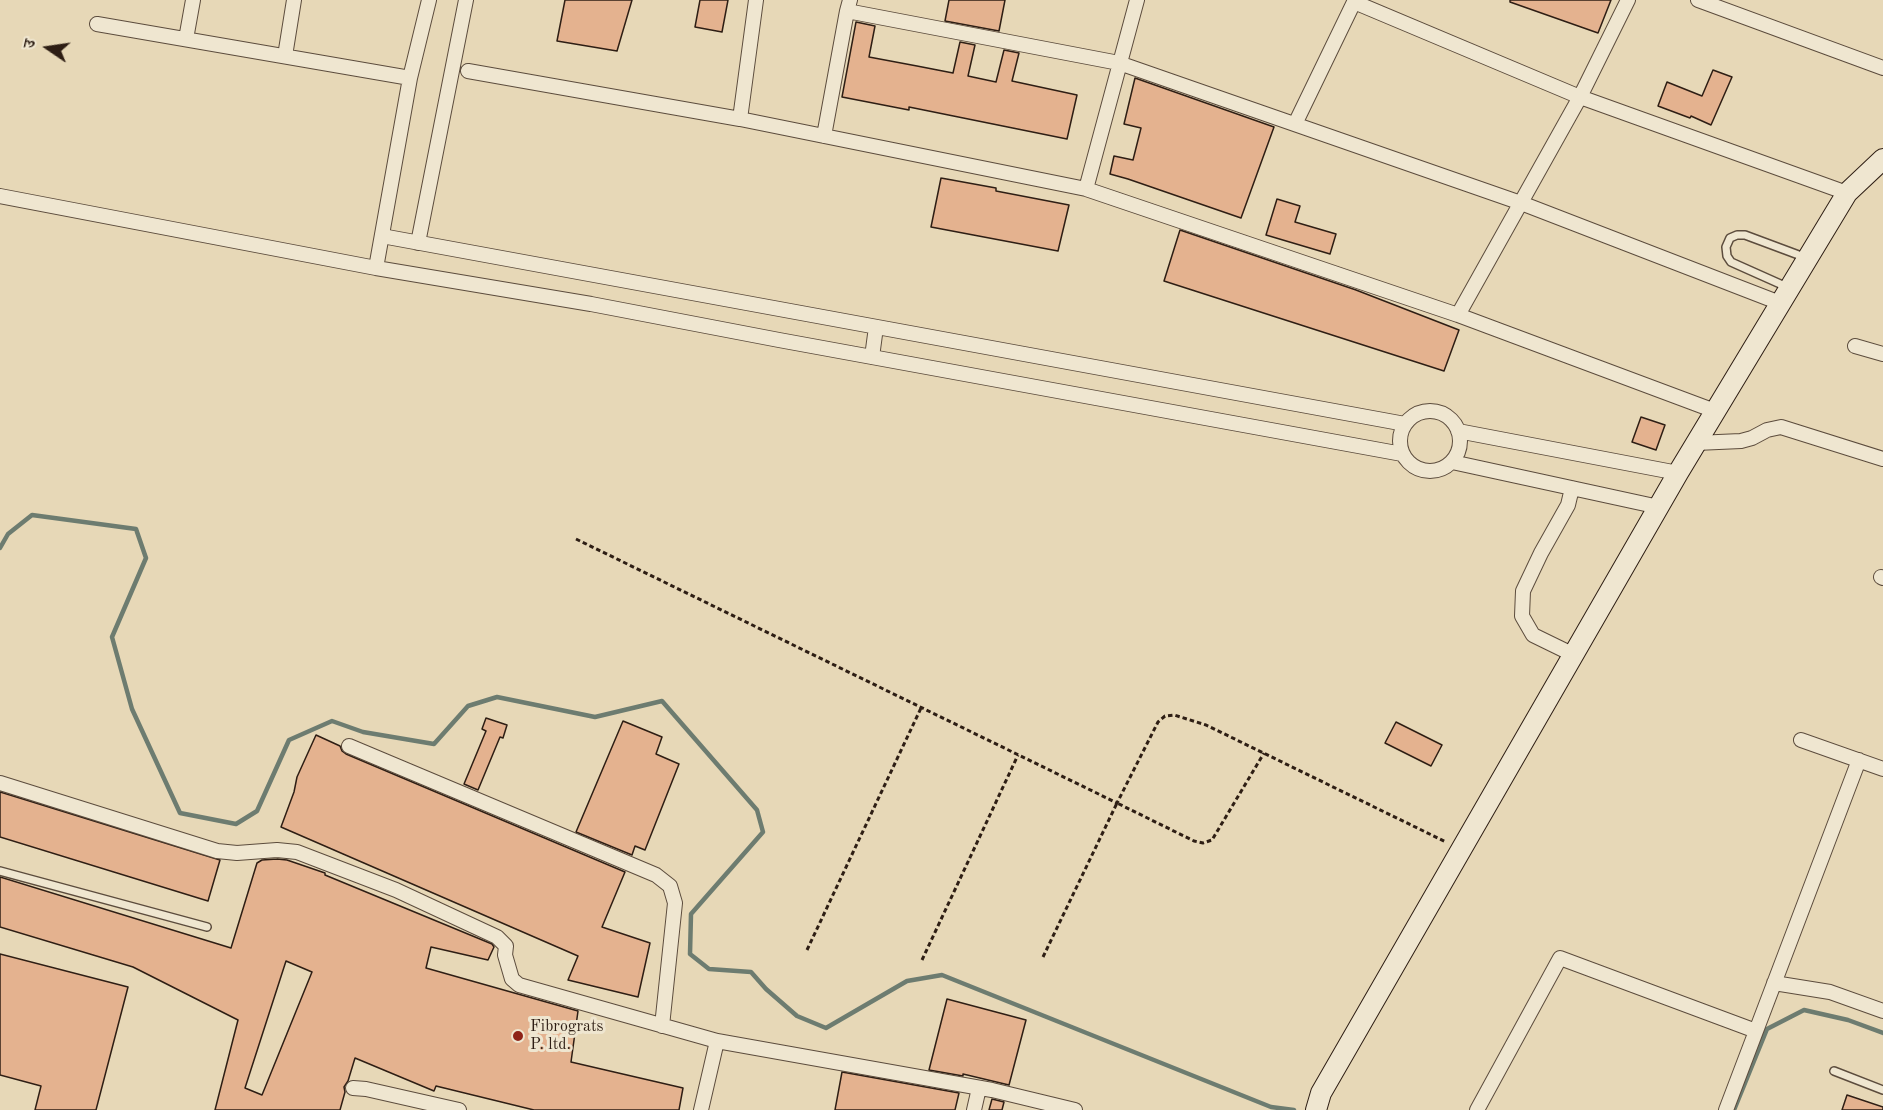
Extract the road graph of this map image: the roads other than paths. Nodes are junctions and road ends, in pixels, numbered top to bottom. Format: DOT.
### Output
graph roads {
  1 [pos="193,0"];
  2 [pos="294,0"];
  3 [pos="429,0"];
  4 [pos="466,0"];
  5 [pos="756,0"];
  6 [pos="1137,0"];
  7 [pos="1628,0"];
  8 [pos="1698,0"];
  9 [pos="1354,1"];
  10 [pos="848,6"];
  11 [pos="97,24"];
  12 [pos="186,39"];
  13 [pos="285,56"];
  14 [pos="1119,63"];
  15 [pos="1883,68"];
  16 [pos="468,71"];
  17 [pos="410,78"];
  18 [pos="1580,97"];
  19 [pos="740,119"];
  20 [pos="1294,124"];
  21 [pos="824,136"];
  22 [pos="1883,159"];
  23 [pos="1086,189"];
  24 [pos="1847,193"];
  25 [pos="0,196"];
  26 [pos="1521,203"];
  27 [pos="382,236"];
  28 [pos="417,243"];
  29 [pos="1808,259"];
  30 [pos="376,268"];
  31 [pos="1785,295"];
  32 [pos="1458,315"];
  33 [pos="876,327"];
  34 [pos="1855,346"];
  35 [pos="1883,354"];
  36 [pos="872,357"];
  37 [pos="1715,411"];
  38 [pos="1405,424"];
  39 [pos="1458,431"];
  40 [pos="1696,443"];
  41 [pos="1402,454"];
  42 [pos="1883,459"];
  43 [pos="1452,462"];
  44 [pos="1678,473"];
  45 [pos="1572,489"];
  46 [pos="1659,507"];
  47 [pos="1574,655"];
  48 [pos="1801,740"];
  49 [pos="348,746"];
  50 [pos="1859,760"];
  51 [pos="1883,769"];
  52 [pos="0,783"];
  53 [pos="0,872"];
  54 [pos="207,927"];
  55 [pos="1774,983"];
  56 [pos="1883,1011"];
  57 [pos="662,1026"];
  58 [pos="1756,1030"];
  59 [pos="717,1041"];
  60 [pos="1834,1071"];
  61 [pos="360,1088"];
  62 [pos="979,1088"];
  63 [pos="1883,1090"];
  64 [pos="1319,1101"];
  65 [pos="459,1110"];
  66 [pos="702,1110"];
  67 [pos="974,1110"];
  68 [pos="1075,1110"];
  69 [pos="1476,1110"];
  70 [pos="1726,1110"];
  1 -- 12 [label="street"];
  2 -- 13 [label="street"];
  3 -- 17 [label="street"];
  4 -- 28 [label="street"];
  5 -- 19 [label="street"];
  6 -- 14 [label="street"];
  7 -- 18 [label="street"];
  8 -- 15 [label="street"];
  9 -- 18 [label="street"];
  9 -- 20 [label="street"];
  10 -- 14 [label="street"];
  10 -- 21 [label="street"];
  11 -- 12 [label="street"];
  12 -- 13 [label="street"];
  13 -- 17 [label="street"];
  14 -- 20 [label="street"];
  14 -- 23 [label="street"];
  16 -- 19 [label="street"];
  17 -- 27 [label="street"];
  18 -- 24 [label="street"];
  18 -- 26 [label="street"];
  19 -- 21 [label="street"];
  20 -- 26 [label="street"];
  21 -- 23 [label="street"];
  22 -- 24 [label="street"];
  23 -- 32 [label="street"];
  24 -- 29 [label="street"];
  25 -- 30 [label="street"];
  26 -- 31 [label="street"];
  26 -- 32 [label="street"];
  27 -- 28 [label="street"];
  27 -- 30 [label="street"];
  28 -- 33 [label="street"];
  29 -- 31 [label="street"];
  29 -- 31 [label="lane"];
  30 -- 36 [label="street"];
  31 -- 37 [label="street"];
  32 -- 37 [label="street"];
  33 -- 36 [label="street"];
  33 -- 38 [label="street"];
  34 -- 35 [label="street"];
  36 -- 41 [label="street"];
  37 -- 40 [label="street"];
  38 -- 39 [label="street"];
  38 -- 41 [label="street"];
  39 -- 43 [label="street"];
  39 -- 44 [label="street"];
  40 -- 42 [label="street"];
  40 -- 44 [label="street"];
  41 -- 43 [label="street"];
  43 -- 45 [label="street"];
  44 -- 46 [label="street"];
  45 -- 46 [label="street"];
  45 -- 47 [label="street"];
  46 -- 47 [label="street"];
  47 -- 64 [label="street"];
  48 -- 50 [label="street"];
  49 -- 57 [label="street"];
  50 -- 51 [label="street"];
  50 -- 55 [label="street"];
  52 -- 57 [label="street"];
  53 -- 54 [label="lane"];
  55 -- 56 [label="street"];
  55 -- 58 [label="street"];
  57 -- 59 [label="street"];
  58 -- 69 [label="street"];
  58 -- 70 [label="street"];
  59 -- 62 [label="street"];
  59 -- 66 [label="street"];
  60 -- 63 [label="lane"];
  61 -- 65 [label="street"];
  62 -- 67 [label="street"];
  62 -- 68 [label="street"];
}
